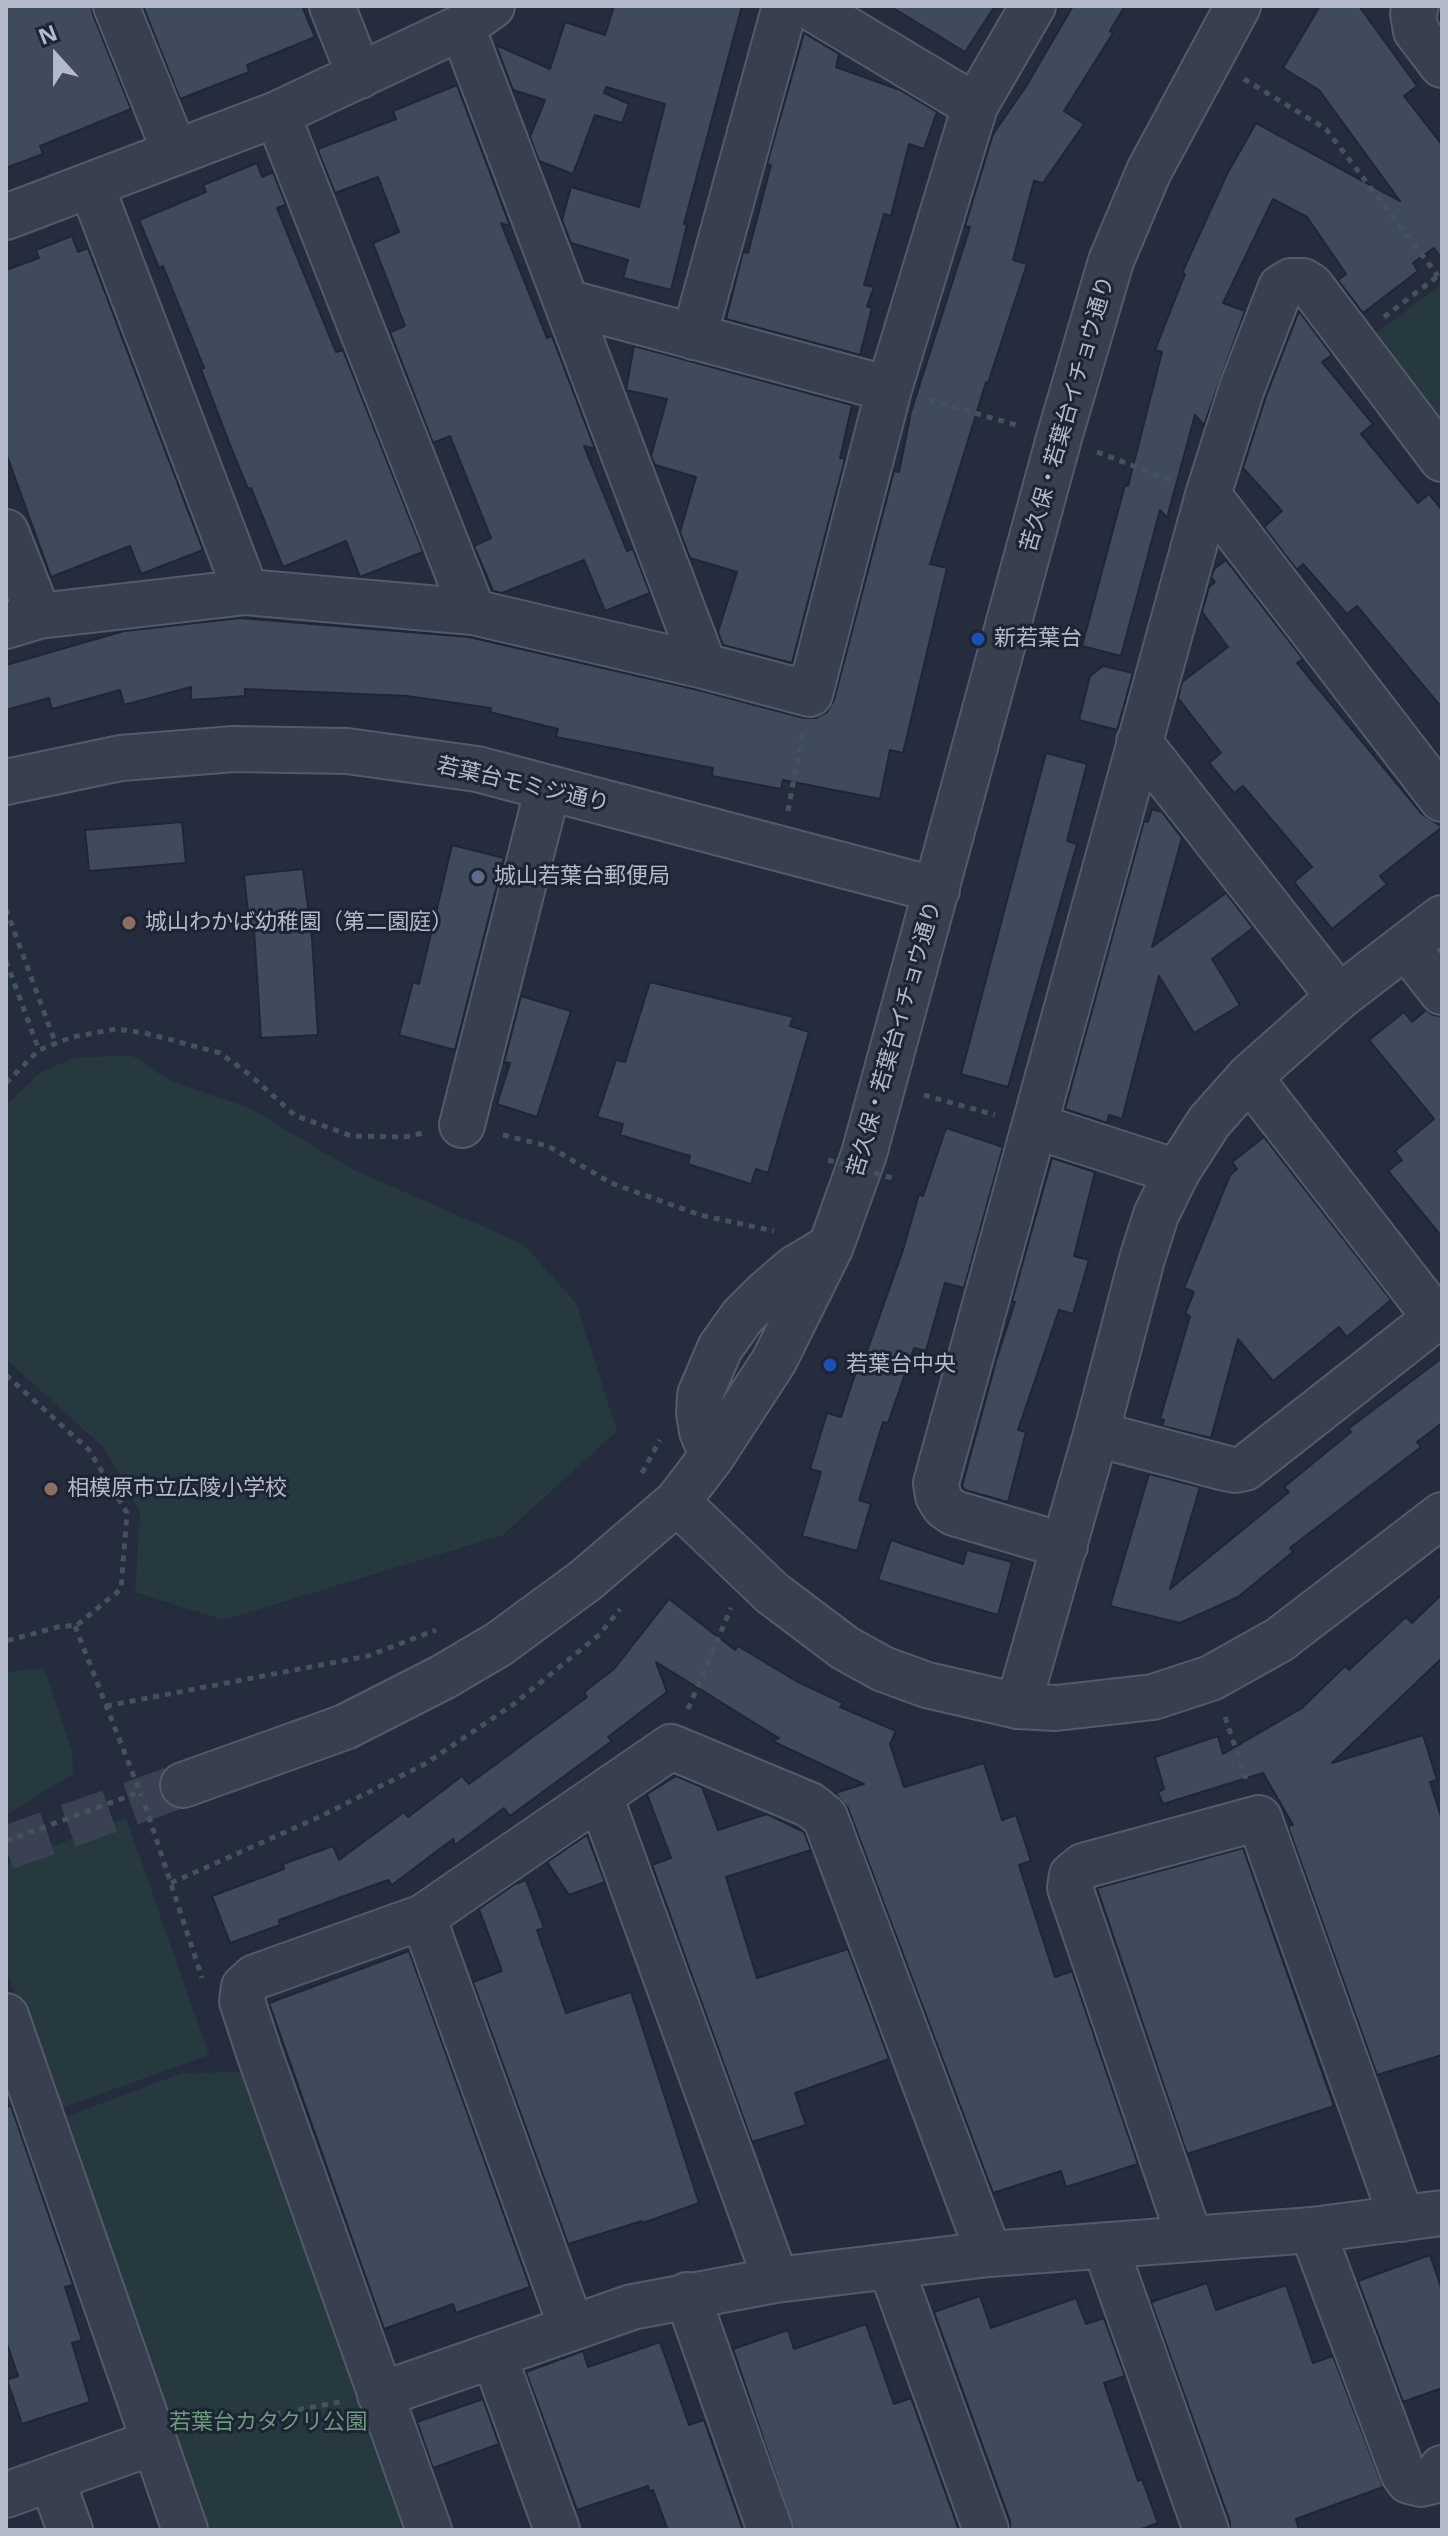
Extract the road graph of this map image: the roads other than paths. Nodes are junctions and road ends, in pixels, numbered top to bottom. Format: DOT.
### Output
graph roads {
  1 [pos="116,6"];
  2 [pos="332,6"];
  3 [pos="785,6"];
  4 [pos="808,6"];
  5 [pos="1033,6"];
  6 [pos="1238,6"];
  7 [pos="1416,6"];
  8 [pos="477,16"];
  9 [pos="1442,65"];
  10 [pos="360,76"];
  11 [pos="975,106"];
  12 [pos="277,114"];
  13 [pos="175,152"];
  14 [pos="91,185"];
  15 [pos="6,217"];
  16 [pos="566,302"];
  17 [pos="694,337"];
  18 [pos="889,389"];
  19 [pos="1442,459"];
  20 [pos="1208,495"];
  21 [pos="6,532"];
  22 [pos="246,592"];
  23 [pos="473,612"];
  24 [pos="23,621"];
  25 [pos="704,666"];
  26 [pos="1139,742"];
  27 [pos="6,782"];
  28 [pos="548,788"];
  29 [pos="1442,799"];
  30 [pos="937,890"];
  31 [pos="1442,918"];
  32 [pos="1406,946"];
  33 [pos="1442,992"];
  34 [pos="1339,997"];
  35 [pos="1249,1077"];
  36 [pos="462,1125"];
  37 [pos="1035,1126"];
  38 [pos="1177,1172"];
  39 [pos="1096,1434"];
  40 [pos="677,1502"];
  41 [pos="1442,1515"];
  42 [pos="1065,1546"];
  43 [pos="1018,1706"];
  44 [pos="183,1785"];
  45 [pos="600,1796"];
  46 [pos="423,1917"];
  47 [pos="6,2016"];
  48 [pos="1422,2216"];
  49 [pos="1312,2230"];
  50 [pos="1190,2239"];
  51 [pos="1105,2246"];
  52 [pos="989,2254"];
  53 [pos="891,2268"];
  54 [pos="776,2280"];
  55 [pos="687,2295"];
  56 [pos="571,2326"];
  57 [pos="494,2356"];
  58 [pos="380,2395"];
  59 [pos="154,2442"];
  60 [pos="1442,2468"];
  61 [pos="52,2480"];
  62 [pos="6,2495"];
  63 [pos="70,2530"];
  64 [pos="185,2530"];
  65 [pos="429,2530"];
  66 [pos="557,2530"];
  67 [pos="770,2530"];
  68 [pos="986,2530"];
  69 [pos="1206,2530"];
  1 -- 13 [label="street"];
  2 -- 10 [label="street"];
  3 -- 17 [label="street"];
  4 -- 11 [label="street"];
  5 -- 11 [label="street"];
  6 -- 30 [label="street, 苦久保・若葉台イチョウ通り"];
  7 -- 9 [label="street"];
  8 -- 10 [label="street"];
  8 -- 16 [label="street"];
  10 -- 12 [label="street"];
  11 -- 18 [label="street"];
  12 -- 13 [label="street"];
  12 -- 23 [label="street"];
  13 -- 14 [label="street"];
  14 -- 15 [label="street"];
  14 -- 22 [label="street"];
  16 -- 17 [label="street"];
  16 -- 25 [label="street"];
  17 -- 18 [label="street"];
  18 -- 25 [label="street"];
  19 -- 20 [label="street"];
  20 -- 26 [label="street"];
  20 -- 29 [label="street"];
  21 -- 24 [label="street"];
  22 -- 23 [label="street"];
  22 -- 24 [label="street"];
  23 -- 25 [label="street"];
  26 -- 34 [label="street"];
  26 -- 37 [label="street"];
  27 -- 28 [label="street, 若葉台モミジ通り"];
  28 -- 30 [label="street, 若葉台モミジ通り"];
  28 -- 36 [label="street"];
  30 -- 40 [label="street, 苦久保・若葉台イチョウ通り"];
  31 -- 32 [label="street"];
  32 -- 33 [label="street"];
  32 -- 34 [label="street"];
  34 -- 35 [label="street"];
  35 -- 38 [label="street"];
  35 -- 39 [label="street"];
  37 -- 38 [label="street"];
  37 -- 42 [label="street"];
  38 -- 39 [label="street"];
  39 -- 42 [label="street"];
  40 -- 43 [label="street"];
  40 -- 44 [label="street"];
  41 -- 43 [label="street"];
  42 -- 43 [label="street"];
  45 -- 46 [label="street"];
  45 -- 52 [label="street"];
  45 -- 54 [label="street"];
  46 -- 56 [label="street"];
  46 -- 58 [label="street"];
  47 -- 59 [label="street"];
  48 -- 49 [label="street"];
  48 -- 50 [label="street"];
  49 -- 50 [label="street"];
  49 -- 60 [label="street"];
  50 -- 51 [label="street"];
  51 -- 52 [label="street"];
  51 -- 69 [label="street"];
  52 -- 53 [label="street"];
  53 -- 54 [label="street"];
  53 -- 68 [label="street"];
  54 -- 55 [label="street"];
  55 -- 56 [label="street"];
  55 -- 67 [label="street"];
  56 -- 57 [label="street"];
  57 -- 58 [label="street"];
  57 -- 66 [label="street"];
  58 -- 65 [label="street"];
  59 -- 61 [label="street"];
  59 -- 64 [label="street"];
  61 -- 62 [label="street"];
  61 -- 63 [label="street"];
}
